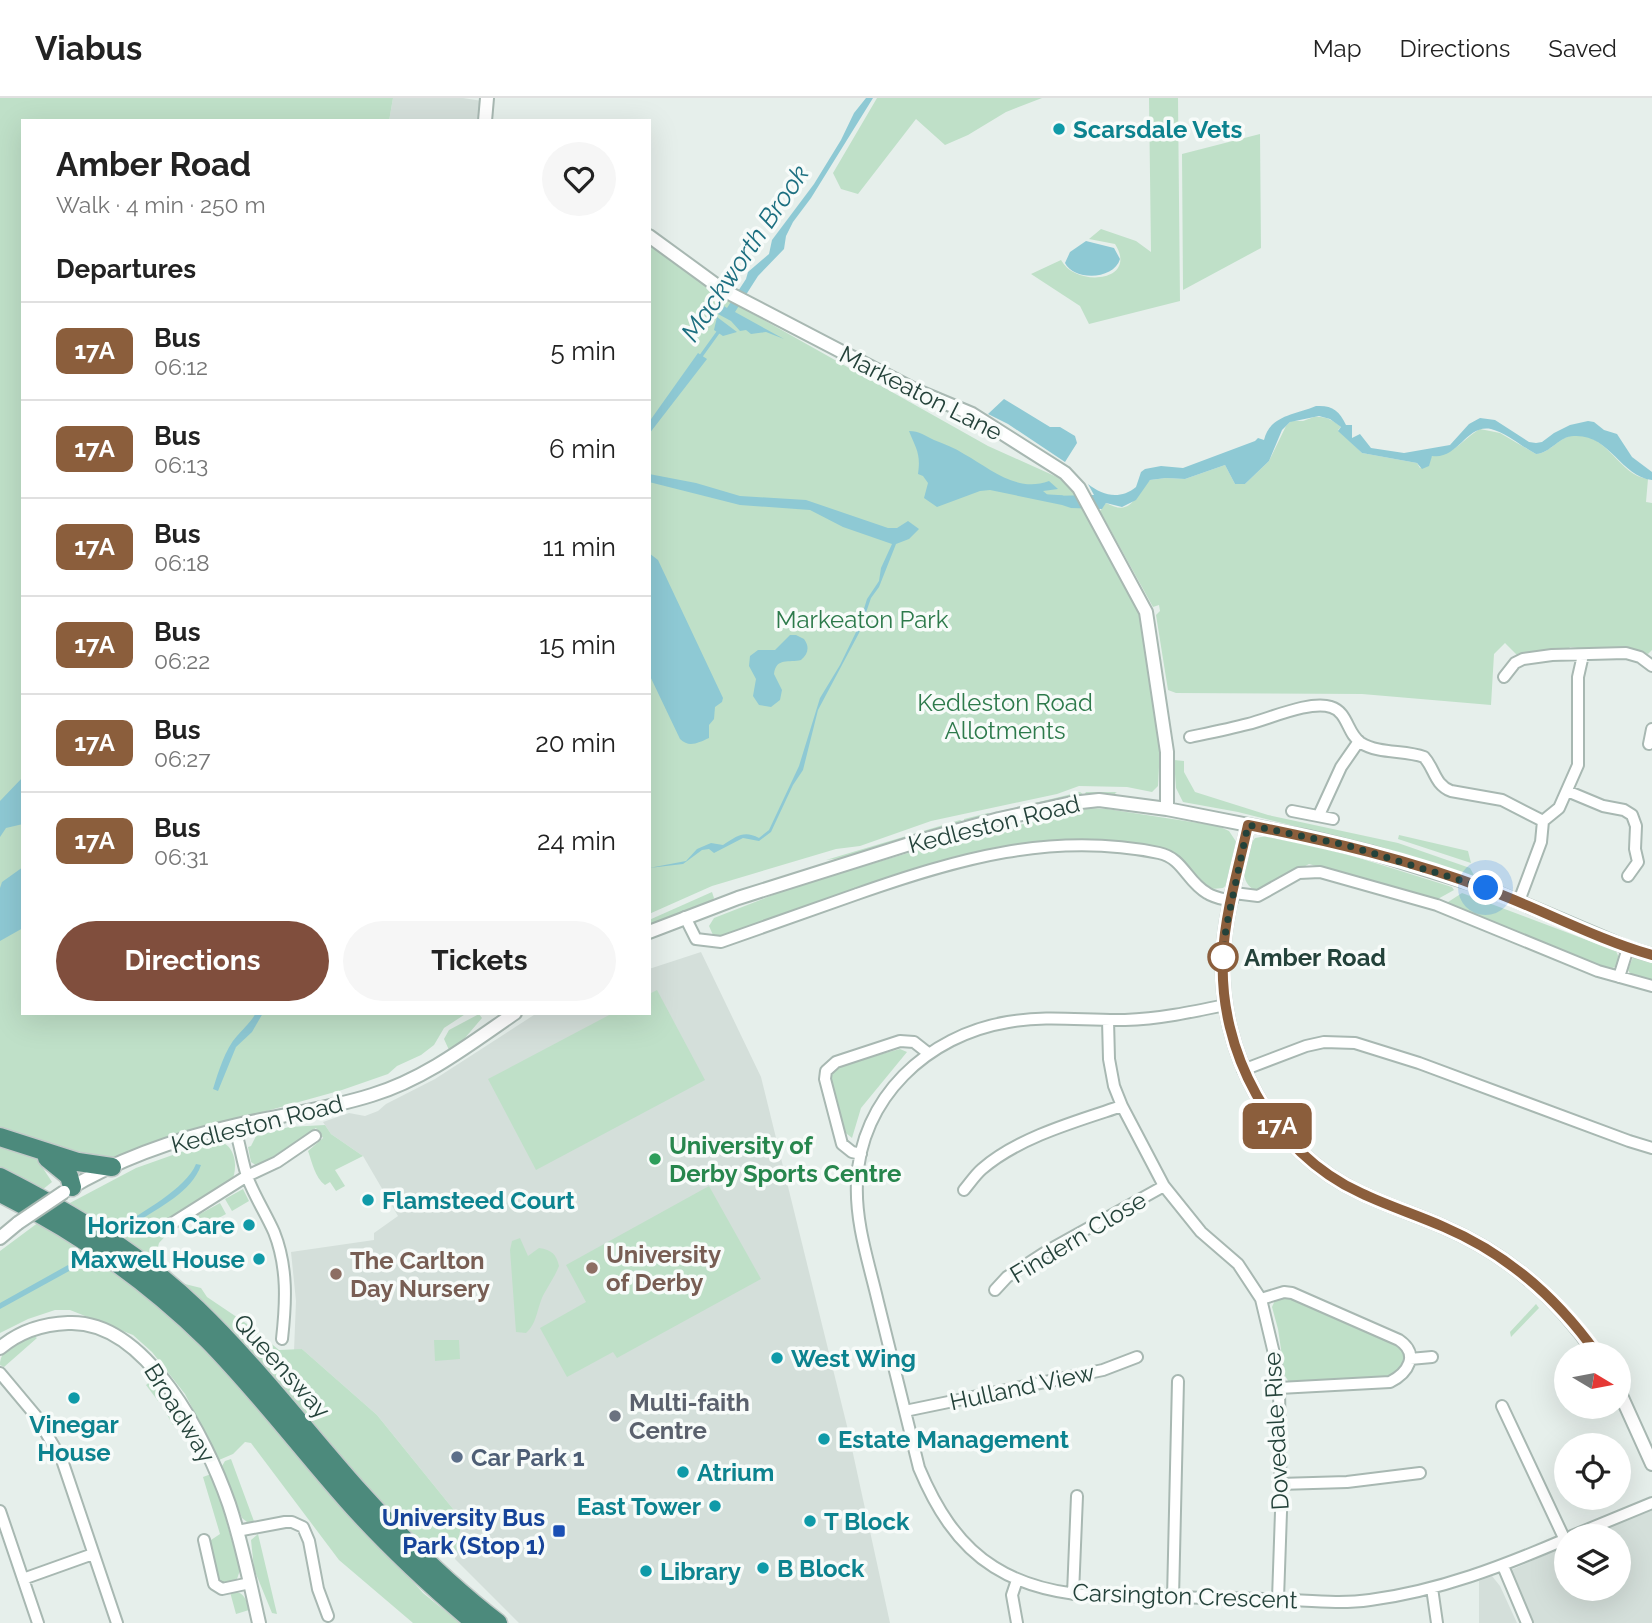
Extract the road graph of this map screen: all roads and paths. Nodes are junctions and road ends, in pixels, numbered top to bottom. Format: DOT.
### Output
graph roads {
  1 [pos="487,98"];
  2 [pos="485,119"];
  3 [pos="651,237"];
  4 [pos="1583,655"];
  5 [pos="1652,666"];
  6 [pos="1504,677"];
  7 [pos="1652,729"];
  8 [pos="1190,737"];
  9 [pos="1359,741"];
  10 [pos="1649,744"];
  11 [pos="1567,791"];
  12 [pos="1167,809"];
  13 [pos="1292,811"];
  14 [pos="1319,815"];
  15 [pos="1333,819"];
  16 [pos="1543,821"];
  17 [pos="1248,825"];
  18 [pos="1628,876"];
  19 [pos="1233,897"];
  20 [pos="1518,901"];
  21 [pos="685,917"];
  22 [pos="651,931"];
  23 [pos="1628,948"];
  24 [pos="1652,954"];
  25 [pos="1619,977"];
  26 [pos="1652,986"];
  27 [pos="1225,1005"];
  28 [pos="513,1015"];
  29 [pos="1108,1020"];
  30 [pos="928,1053"];
  31 [pos="1243,1070"];
  32 [pos="1122,1106"];
  33 [pos="234,1126"];
  34 [pos="315,1136"];
  35 [pos="0,1137"];
  36 [pos="1652,1148"];
  37 [pos="32,1149"];
  38 [pos="861,1154"];
  39 [pos="112,1167"];
  40 [pos="247,1176"];
  41 [pos="0,1177"];
  42 [pos="1164,1186"];
  43 [pos="68,1190"];
  44 [pos="964,1190"];
  45 [pos="0,1193"];
  46 [pos="171,1224"];
  47 [pos="0,1238"];
  48 [pos="995,1290"];
  49 [pos="1261,1299"];
  50 [pos="282,1339"];
  51 [pos="1588,1342"];
  52 [pos="0,1348"];
  53 [pos="1137,1357"];
  54 [pos="1432,1357"];
  55 [pos="1410,1359"];
  56 [pos="0,1373"];
  57 [pos="1178,1381"];
  58 [pos="1279,1388"];
  59 [pos="1165,1397"];
  60 [pos="1178,1397"];
  61 [pos="1502,1406"];
  62 [pos="905,1411"];
  63 [pos="1631,1418"];
  64 [pos="1652,1464"];
  65 [pos="1420,1473"];
  66 [pos="1279,1483"];
  67 [pos="1077,1496"];
  68 [pos="1652,1503"];
  69 [pos="0,1511"];
  70 [pos="1561,1524"];
  71 [pos="1602,1524"];
  72 [pos="237,1531"];
  73 [pos="204,1540"];
  74 [pos="1554,1544"];
  75 [pos="93,1554"];
  76 [pos="1503,1566"];
  77 [pos="23,1579"];
  78 [pos="1017,1580"];
  79 [pos="250,1583"];
  80 [pos="1432,1588"];
  81 [pos="1073,1594"];
  82 [pos="1173,1598"];
  83 [pos="1278,1599"];
  84 [pos="328,1616"];
  85 [pos="38,1623"];
  86 [pos="117,1623"];
  87 [pos="258,1623"];
  88 [pos="475,1623"];
  89 [pos="498,1623"];
  90 [pos="1017,1623"];
  91 [pos="1437,1623"];
  92 [pos="1527,1623"];
  1 -- 2 [label="street"];
  3 -- 12 [label="street, Markeaton Lane"];
  4 -- 5 [label="street"];
  4 -- 6 [label="street"];
  4 -- 11 [label="street"];
  7 -- 10 [label="street"];
  8 -- 9 [label="street"];
  9 -- 14 [label="street"];
  9 -- 16 [label="street"];
  11 -- 16 [label="street"];
  11 -- 18 [label="street"];
  12 -- 17 [label="street, Kedleston Road"];
  12 -- 21 [label="street, Kedleston Road"];
  13 -- 14 [label="street"];
  14 -- 15 [label="street"];
  16 -- 20 [label="street"];
  17 -- 19 [label="street"];
  17 -- 20 [label="street, Kedleston Road"];
  19 -- 21 [label="street, Kedleston Road"];
  19 -- 25 [label="street, Kedleston Road"];
  19 -- 27 [label="street"];
  20 -- 23 [label="street, Kedleston Road"];
  21 -- 22 [label="street, Kedleston Road"];
  23 -- 24 [label="street, Kedleston Road"];
  23 -- 25 [label="street"];
  25 -- 26 [label="street, Kedleston Road"];
  27 -- 29 [label="street, Carsington Crescent"];
  27 -- 31 [label="street"];
  28 -- 33 [label="street, Kedleston Road"];
  29 -- 30 [label="street, Carsington Crescent"];
  29 -- 32 [label="street, Dovedale Rise"];
  30 -- 38 [label="street, Carsington Crescent"];
  30 -- 38 [label="street"];
  31 -- 36 [label="street"];
  31 -- 51 [label="street"];
  32 -- 42 [label="street, Dovedale Rise"];
  32 -- 44 [label="street"];
  33 -- 39 [label="street, Kedleston Road"];
  33 -- 40 [label="street"];
  34 -- 40 [label="street"];
  35 -- 37 [label="highway"];
  37 -- 39 [label="highway"];
  37 -- 43 [label="highway"];
  38 -- 62 [label="street, Carsington Crescent"];
  39 -- 43 [label="street, Kedleston Road"];
  40 -- 46 [label="street"];
  40 -- 50 [label="street"];
  41 -- 89 [label="highway, Queensway"];
  42 -- 48 [label="street, Findern Close"];
  42 -- 49 [label="street, Dovedale Rise"];
  43 -- 47 [label="street, Kedleston Road, bridge"];
  45 -- 88 [label="highway, Queensway"];
  49 -- 55 [label="street"];
  49 -- 58 [label="street, Dovedale Rise"];
  52 -- 72 [label="street, Broadway"];
  53 -- 62 [label="street, Hulland View"];
  54 -- 55 [label="street"];
  55 -- 58 [label="street"];
  56 -- 75 [label="street"];
  57 -- 60 [label="street"];
  58 -- 66 [label="street, Dovedale Rise"];
  59 -- 60 [label="street"];
  60 -- 82 [label="street"];
  61 -- 70 [label="street"];
  62 -- 78 [label="street, Carsington Crescent"];
  63 -- 64 [label="street"];
  65 -- 66 [label="street"];
  66 -- 83 [label="street, Dovedale Rise"];
  67 -- 81 [label="street"];
  68 -- 71 [label="street, Carsington Crescent"];
  69 -- 77 [label="street"];
  72 -- 79 [label="street, Broadway"];
  72 -- 84 [label="street"];
  73 -- 79 [label="street"];
  74 -- 76 [label="street, Carsington Crescent"];
  75 -- 77 [label="street"];
  75 -- 86 [label="street"];
  76 -- 80 [label="street, Carsington Crescent"];
  76 -- 92 [label="street"];
  77 -- 85 [label="street"];
  78 -- 81 [label="street, Carsington Crescent"];
  78 -- 90 [label="street"];
  79 -- 87 [label="street, Broadway"];
  80 -- 83 [label="street, Carsington Crescent"];
  80 -- 91 [label="street"];
  81 -- 82 [label="street, Carsington Crescent"];
  82 -- 83 [label="street, Carsington Crescent"];
}
